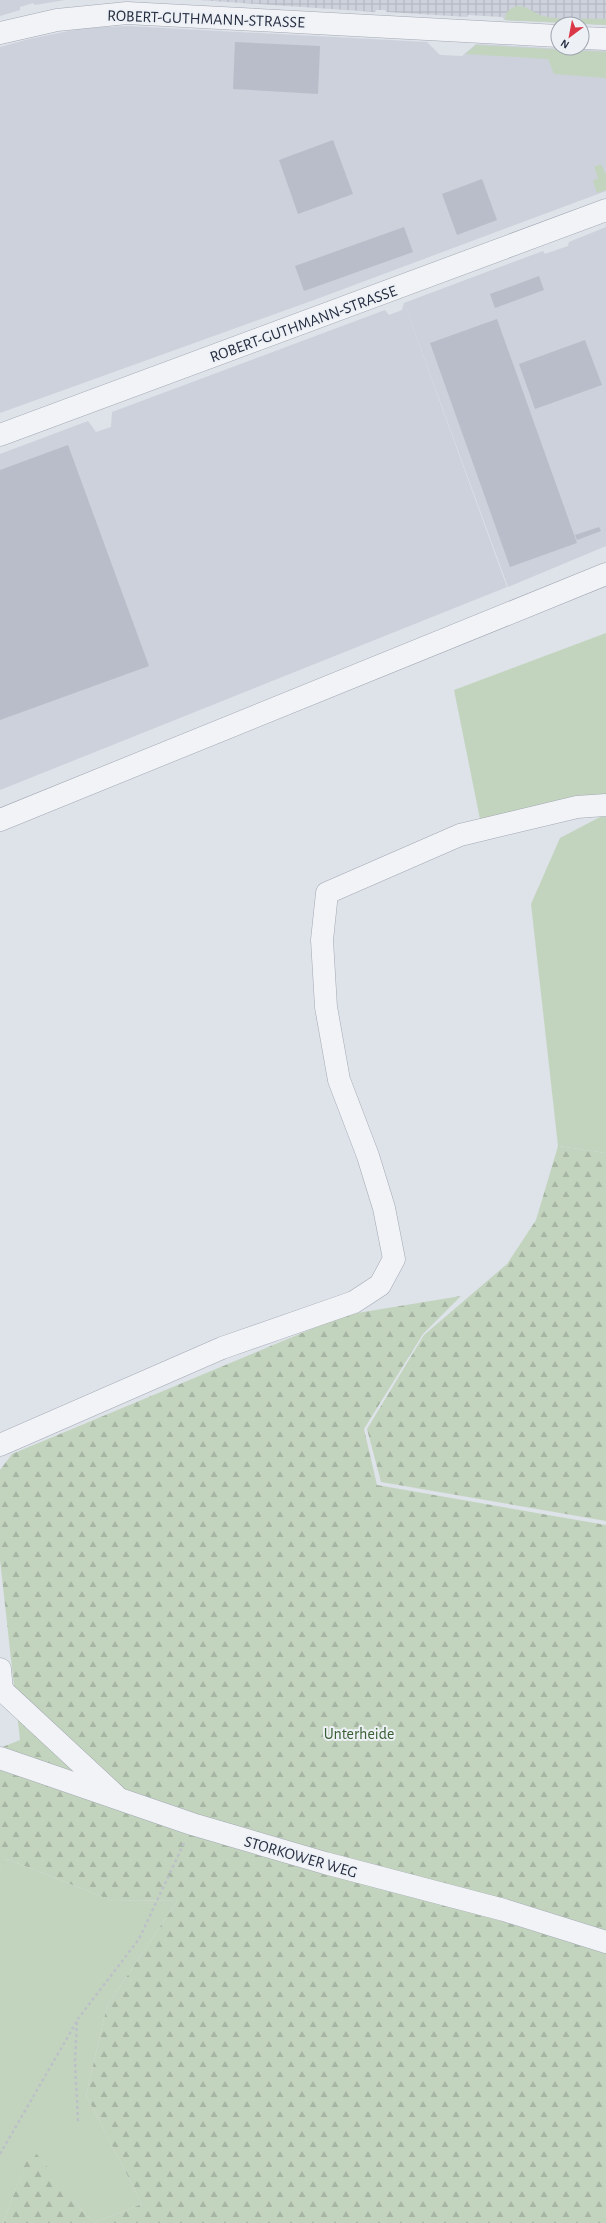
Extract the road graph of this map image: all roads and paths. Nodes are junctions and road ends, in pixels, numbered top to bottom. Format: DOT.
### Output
graph roads {
  1 [pos="0,33"];
  2 [pos="550,36"];
  3 [pos="590,38"];
  4 [pos="606,39"];
  5 [pos="606,210"];
  6 [pos="0,434"];
  7 [pos="606,574"];
  8 [pos="606,805"];
  9 [pos="0,820"];
  10 [pos="0,1445"];
  11 [pos="0,1669"];
  12 [pos="1,1690"];
  13 [pos="0,1758"];
  14 [pos="122,1801"];
  15 [pos="192,1824"];
  16 [pos="606,1942"];
  17 [pos="77,2020"];
  18 [pos="78,2121"];
  19 [pos="0,2154"];
  1 -- 2 [label="street, ROBERT-GUTHMANN-STRASSE"];
  3 -- 4 [label="street"];
  5 -- 6 [label="street, ROBERT-GUTHMANN-STRASSE"];
  7 -- 9 [label="street"];
  8 -- 10 [label="street"];
  11 -- 12 [label="street"];
  12 -- 14 [label="street"];
  13 -- 14 [label="street, STORKOWER WEG"];
  14 -- 15 [label="street, STORKOWER WEG"];
  15 -- 16 [label="street, STORKOWER WEG"];
  15 -- 17 [label="path"];
  17 -- 18 [label="path"];
  17 -- 19 [label="path"];
}
